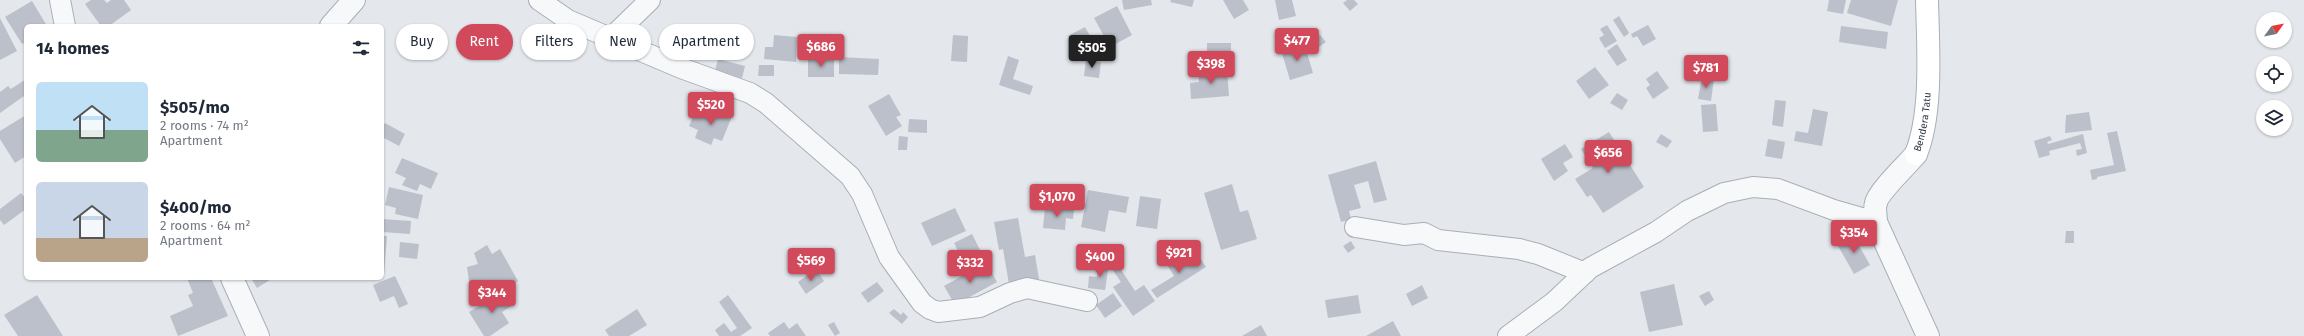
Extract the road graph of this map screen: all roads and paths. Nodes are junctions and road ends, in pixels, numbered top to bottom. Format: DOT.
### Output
graph roads {
  1 [pos="60,0"];
  2 [pos="354,0"];
  3 [pos="539,0"];
  4 [pos="650,0"];
  5 [pos="1927,0"];
  6 [pos="65,24"];
  7 [pos="333,24"];
  8 [pos="625,24"];
  9 [pos="595,31"];
  10 [pos="651,55"];
  11 [pos="1916,154"];
  12 [pos="1876,222"];
  13 [pos="1355,227"];
  14 [pos="1585,273"];
  15 [pos="233,280"];
  16 [pos="1087,301"];
  17 [pos="258,336"];
  18 [pos="1508,336"];
  19 [pos="1928,336"];
  1 -- 6 [label="street"];
  2 -- 7 [label="street"];
  3 -- 9 [label="street"];
  4 -- 8 [label="street"];
  5 -- 11 [label="main road, Bendera Tatu"];
  10 -- 16 [label="street"];
  11 -- 12 [label="street, Bendera Tatu"];
  12 -- 14 [label="street"];
  12 -- 19 [label="street, Bendera Tatu"];
  13 -- 14 [label="street"];
  14 -- 18 [label="street"];
  15 -- 17 [label="street"];
}
